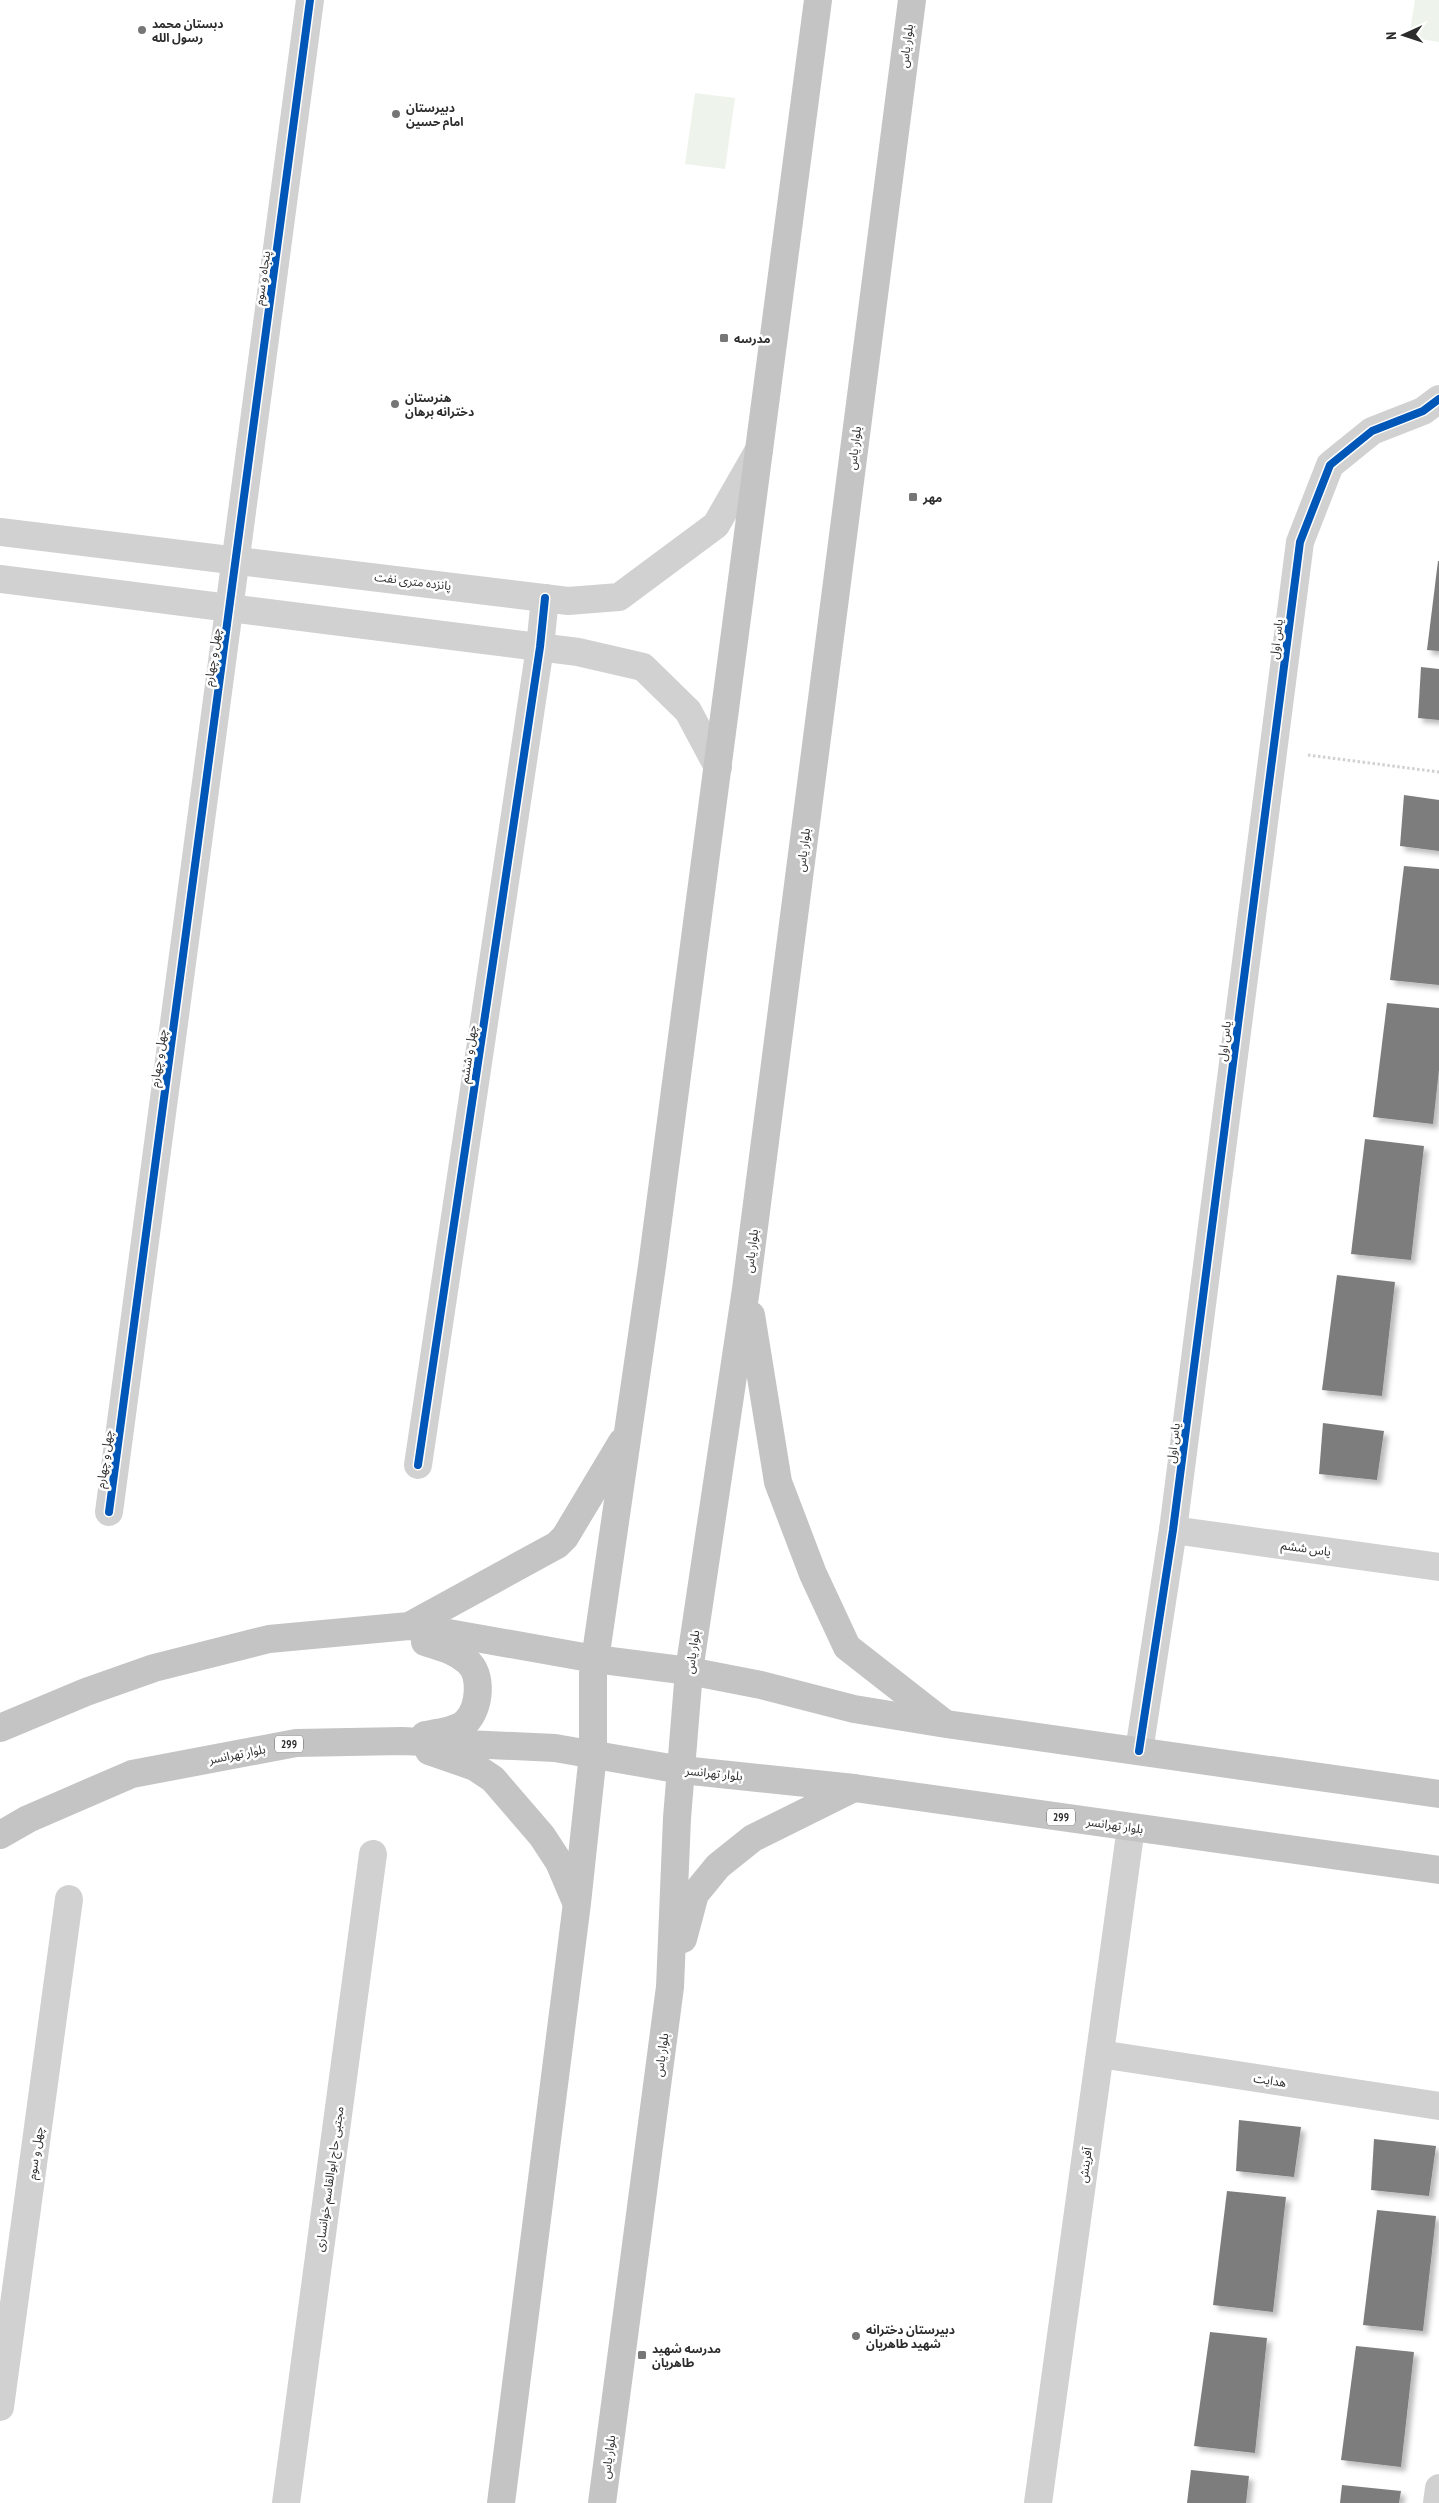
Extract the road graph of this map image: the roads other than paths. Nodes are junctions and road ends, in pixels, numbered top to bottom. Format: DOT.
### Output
graph roads {
  1 [pos="310,0"];
  2 [pos="818,0"];
  3 [pos="912,0"];
  4 [pos="1439,399"];
  5 [pos="759,450"];
  6 [pos="0,532"];
  7 [pos="235,559"];
  8 [pos="0,579"];
  9 [pos="545,598"];
  10 [pos="230,608"];
  11 [pos="540,647"];
  12 [pos="718,767"];
  13 [pos="746,1288"];
  14 [pos="629,1430"];
  15 [pos="418,1464"];
  16 [pos="108,1512"];
  17 [pos="1174,1530"];
  18 [pos="1439,1567"];
  19 [pos="409,1626"];
  20 [pos="367,1630"];
  21 [pos="595,1659"];
  22 [pos="689,1671"];
  23 [pos="946,1724"];
  24 [pos="0,1728"];
  25 [pos="402,1741"];
  26 [pos="1139,1751"];
  27 [pos="593,1754"];
  28 [pos="682,1770"];
  29 [pos="854,1788"];
  30 [pos="1439,1794"];
  31 [pos="1131,1827"];
  32 [pos="0,1835"];
  33 [pos="373,1854"];
  34 [pos="1439,1870"];
  35 [pos="69,1899"];
  36 [pos="577,1903"];
  37 [pos="670,1986"];
  38 [pos="1100,2054"];
  39 [pos="1439,2106"];
  40 [pos="0,2407"];
  41 [pos="1439,2488"];
  42 [pos="286,2503"];
  43 [pos="501,2503"];
  44 [pos="602,2503"];
  45 [pos="1038,2503"];
  46 [pos="1437,2503"];
  1 -- 7 [label="street, پنجاه و سوم"];
  2 -- 5 [label="main road"];
  3 -- 13 [label="main road, بلوار یاس"];
  4 -- 17 [label="street, یاس اول"];
  5 -- 9 [label="street, پانزده متری نفت"];
  5 -- 12 [label="main road"];
  6 -- 7 [label="street, پانزده متری نفت"];
  7 -- 9 [label="street, پانزده متری نفت"];
  7 -- 10 [label="street, پنجاه و سوم"];
  8 -- 10 [label="street"];
  9 -- 11 [label="street, چهل و ششم"];
  10 -- 11 [label="street"];
  10 -- 16 [label="street, چهل و چهارم"];
  11 -- 12 [label="street"];
  11 -- 15 [label="street, چهل و ششم"];
  12 -- 14 [label="main road"];
  13 -- 22 [label="main road, بلوار یاس"];
  13 -- 23 [label="main road"];
  14 -- 19 [label="main road"];
  14 -- 21 [label="main road"];
  17 -- 18 [label="street, یاس ششم"];
  17 -- 26 [label="street, یاس اول"];
  19 -- 20 [label="main road"];
  19 -- 21 [label="main road"];
  20 -- 24 [label="main road"];
  20 -- 25 [label="main road"];
  21 -- 22 [label="main road"];
  21 -- 27 [label="main road"];
  22 -- 23 [label="main road"];
  22 -- 28 [label="main road, بلوار یاس"];
  23 -- 26 [label="main road"];
  25 -- 27 [label="main road, بلوار تهرانسر / 299"];
  25 -- 32 [label="main road, بلوار تهرانسر / 299"];
  25 -- 36 [label="main road"];
  26 -- 30 [label="main road"];
  27 -- 28 [label="main road, بلوار تهرانسر / 299"];
  27 -- 36 [label="main road"];
  28 -- 29 [label="main road, بلوار تهرانسر / 299"];
  28 -- 37 [label="main road, بلوار یاس"];
  29 -- 31 [label="main road, بلوار تهرانسر / 299"];
  29 -- 37 [label="main road"];
  31 -- 34 [label="main road, بلوار تهرانسر / 299"];
  31 -- 38 [label="street, آفرینش"];
  33 -- 42 [label="street, مجتبی حاج ابوالقاسم خوانساری"];
  35 -- 40 [label="street, چهل و سوم"];
  36 -- 43 [label="main road"];
  37 -- 44 [label="main road, بلوار یاس"];
  38 -- 39 [label="street, هدایت"];
  38 -- 45 [label="street, آفرینش"];
  41 -- 46 [label="street"];
}
